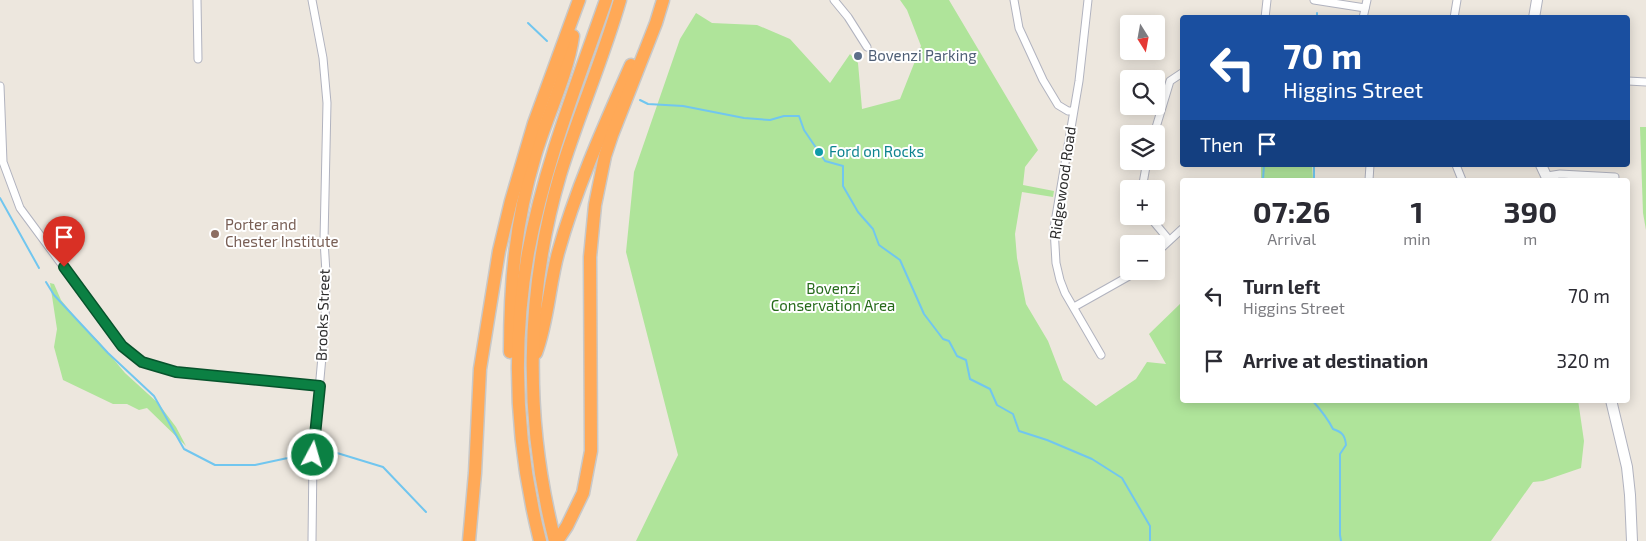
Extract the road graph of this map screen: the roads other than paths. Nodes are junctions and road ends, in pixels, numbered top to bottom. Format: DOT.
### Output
graph roads {
  1 [pos="197,0"];
  2 [pos="606,0"];
  3 [pos="620,0"];
  4 [pos="662,0"];
  5 [pos="834,0"];
  6 [pos="1014,0"];
  7 [pos="1088,0"];
  8 [pos="1267,0"];
  9 [pos="1314,0"];
  10 [pos="1367,0"];
  11 [pos="1457,0"];
  12 [pos="1537,0"];
  13 [pos="313,3"];
  14 [pos="578,3"];
  15 [pos="1365,8"];
  16 [pos="1265,15"];
  17 [pos="1364,15"];
  18 [pos="1454,15"];
  19 [pos="1534,15"];
  20 [pos="867,47"];
  21 [pos="198,59"];
  22 [pos="1180,74"];
  23 [pos="1630,81"];
  24 [pos="1646,82"];
  25 [pos="0,86"];
  26 [pos="1073,111"];
  27 [pos="1157,125"];
  28 [pos="1615,177"];
  29 [pos="1547,178"];
  30 [pos="1156,225"];
  31 [pos="1180,231"];
  32 [pos="1169,240"];
  33 [pos="1165,244"];
  34 [pos="1122,280"];
  35 [pos="1074,307"];
  36 [pos="1101,355"];
  37 [pos="532,363"];
  38 [pos="320,386"];
  39 [pos="518,394"];
  40 [pos="1613,403"];
  41 [pos="312,541"];
  42 [pos="470,541"];
  43 [pos="540,541"];
  44 [pos="556,541"];
  45 [pos="1632,541"];
  1 -- 21 [label="street"];
  2 -- 39 [label="highway"];
  3 -- 37 [label="highway"];
  4 -- 37 [label="highway"];
  4 -- 44 [label="highway"];
  5 -- 20 [label="street"];
  6 -- 26 [label="street"];
  7 -- 26 [label="street, Ridgewood Road"];
  8 -- 16 [label="street"];
  9 -- 15 [label="street"];
  10 -- 15 [label="street"];
  11 -- 18 [label="street"];
  12 -- 19 [label="street"];
  13 -- 38 [label="street, Brooks Street"];
  14 -- 39 [label="highway"];
  14 -- 42 [label="highway"];
  15 -- 17 [label="street"];
  22 -- 27 [label="street"];
  23 -- 24 [label="street"];
  25 -- 38 [label="street"];
  26 -- 35 [label="street, Ridgewood Road"];
  28 -- 29 [label="street"];
  30 -- 32 [label="street"];
  31 -- 32 [label="street"];
  32 -- 33 [label="street"];
  34 -- 35 [label="street"];
  35 -- 36 [label="street, Ridgewood Road"];
  37 -- 44 [label="highway"];
  38 -- 41 [label="street, Brooks Street"];
  39 -- 43 [label="highway"];
  40 -- 45 [label="street"];
}
